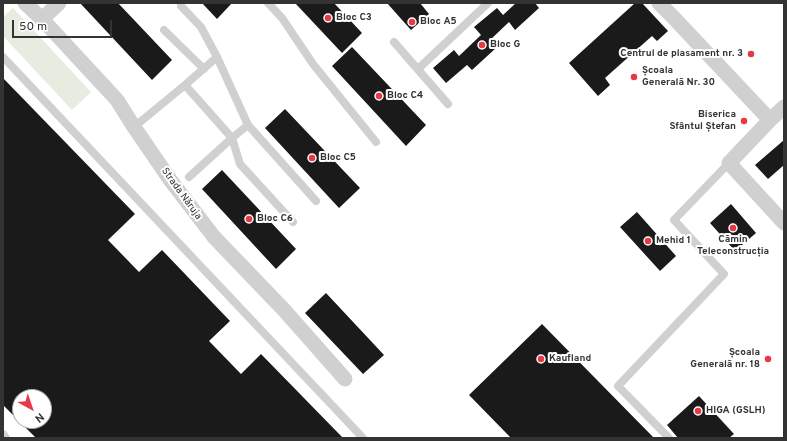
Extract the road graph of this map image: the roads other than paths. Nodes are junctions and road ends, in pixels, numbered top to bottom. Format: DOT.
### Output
graph roads {
  1 [pos="25,3"];
  2 [pos="59,3"];
  3 [pos="268,3"];
  4 [pos="488,3"];
  5 [pos="659,3"];
  6 [pos="181,6"];
  7 [pos="42,19"];
  8 [pos="164,30"];
  9 [pos="394,42"];
  10 [pos="3,57"];
  11 [pos="217,57"];
  12 [pos="204,69"];
  13 [pos="418,69"];
  14 [pos="185,85"];
  15 [pos="448,104"];
  16 [pos="784,106"];
  17 [pos="770,120"];
  18 [pos="248,125"];
  19 [pos="134,128"];
  20 [pos="232,138"];
  21 [pos="376,142"];
  22 [pos="729,163"];
  23 [pos="189,177"];
  24 [pos="316,202"];
  25 [pos="781,214"];
  26 [pos="292,222"];
  27 [pos="345,379"];
  28 [pos="3,434"];
  29 [pos="6,438"];
  30 [pos="363,438"];
  31 [pos="669,438"];
  1 -- 7 [label="street, Strada Năruja"];
  2 -- 7 [label="street"];
  3 -- 21 [label="lane"];
  4 -- 13 [label="lane"];
  5 -- 17 [label="street"];
  6 -- 11 [label="lane"];
  7 -- 19 [label="street, Strada Năruja"];
  8 -- 12 [label="lane"];
  9 -- 13 [label="lane"];
  10 -- 30 [label="lane"];
  11 -- 12 [label="lane"];
  11 -- 18 [label="lane"];
  12 -- 14 [label="lane"];
  13 -- 15 [label="lane"];
  14 -- 19 [label="lane"];
  14 -- 20 [label="lane"];
  16 -- 17 [label="street"];
  17 -- 22 [label="street"];
  18 -- 20 [label="lane"];
  18 -- 24 [label="lane"];
  19 -- 27 [label="street, Strada Năruja"];
  20 -- 23 [label="lane"];
  20 -- 26 [label="lane"];
  22 -- 25 [label="street"];
  22 -- 31 [label="lane"];
  28 -- 29 [label="lane"];
}
